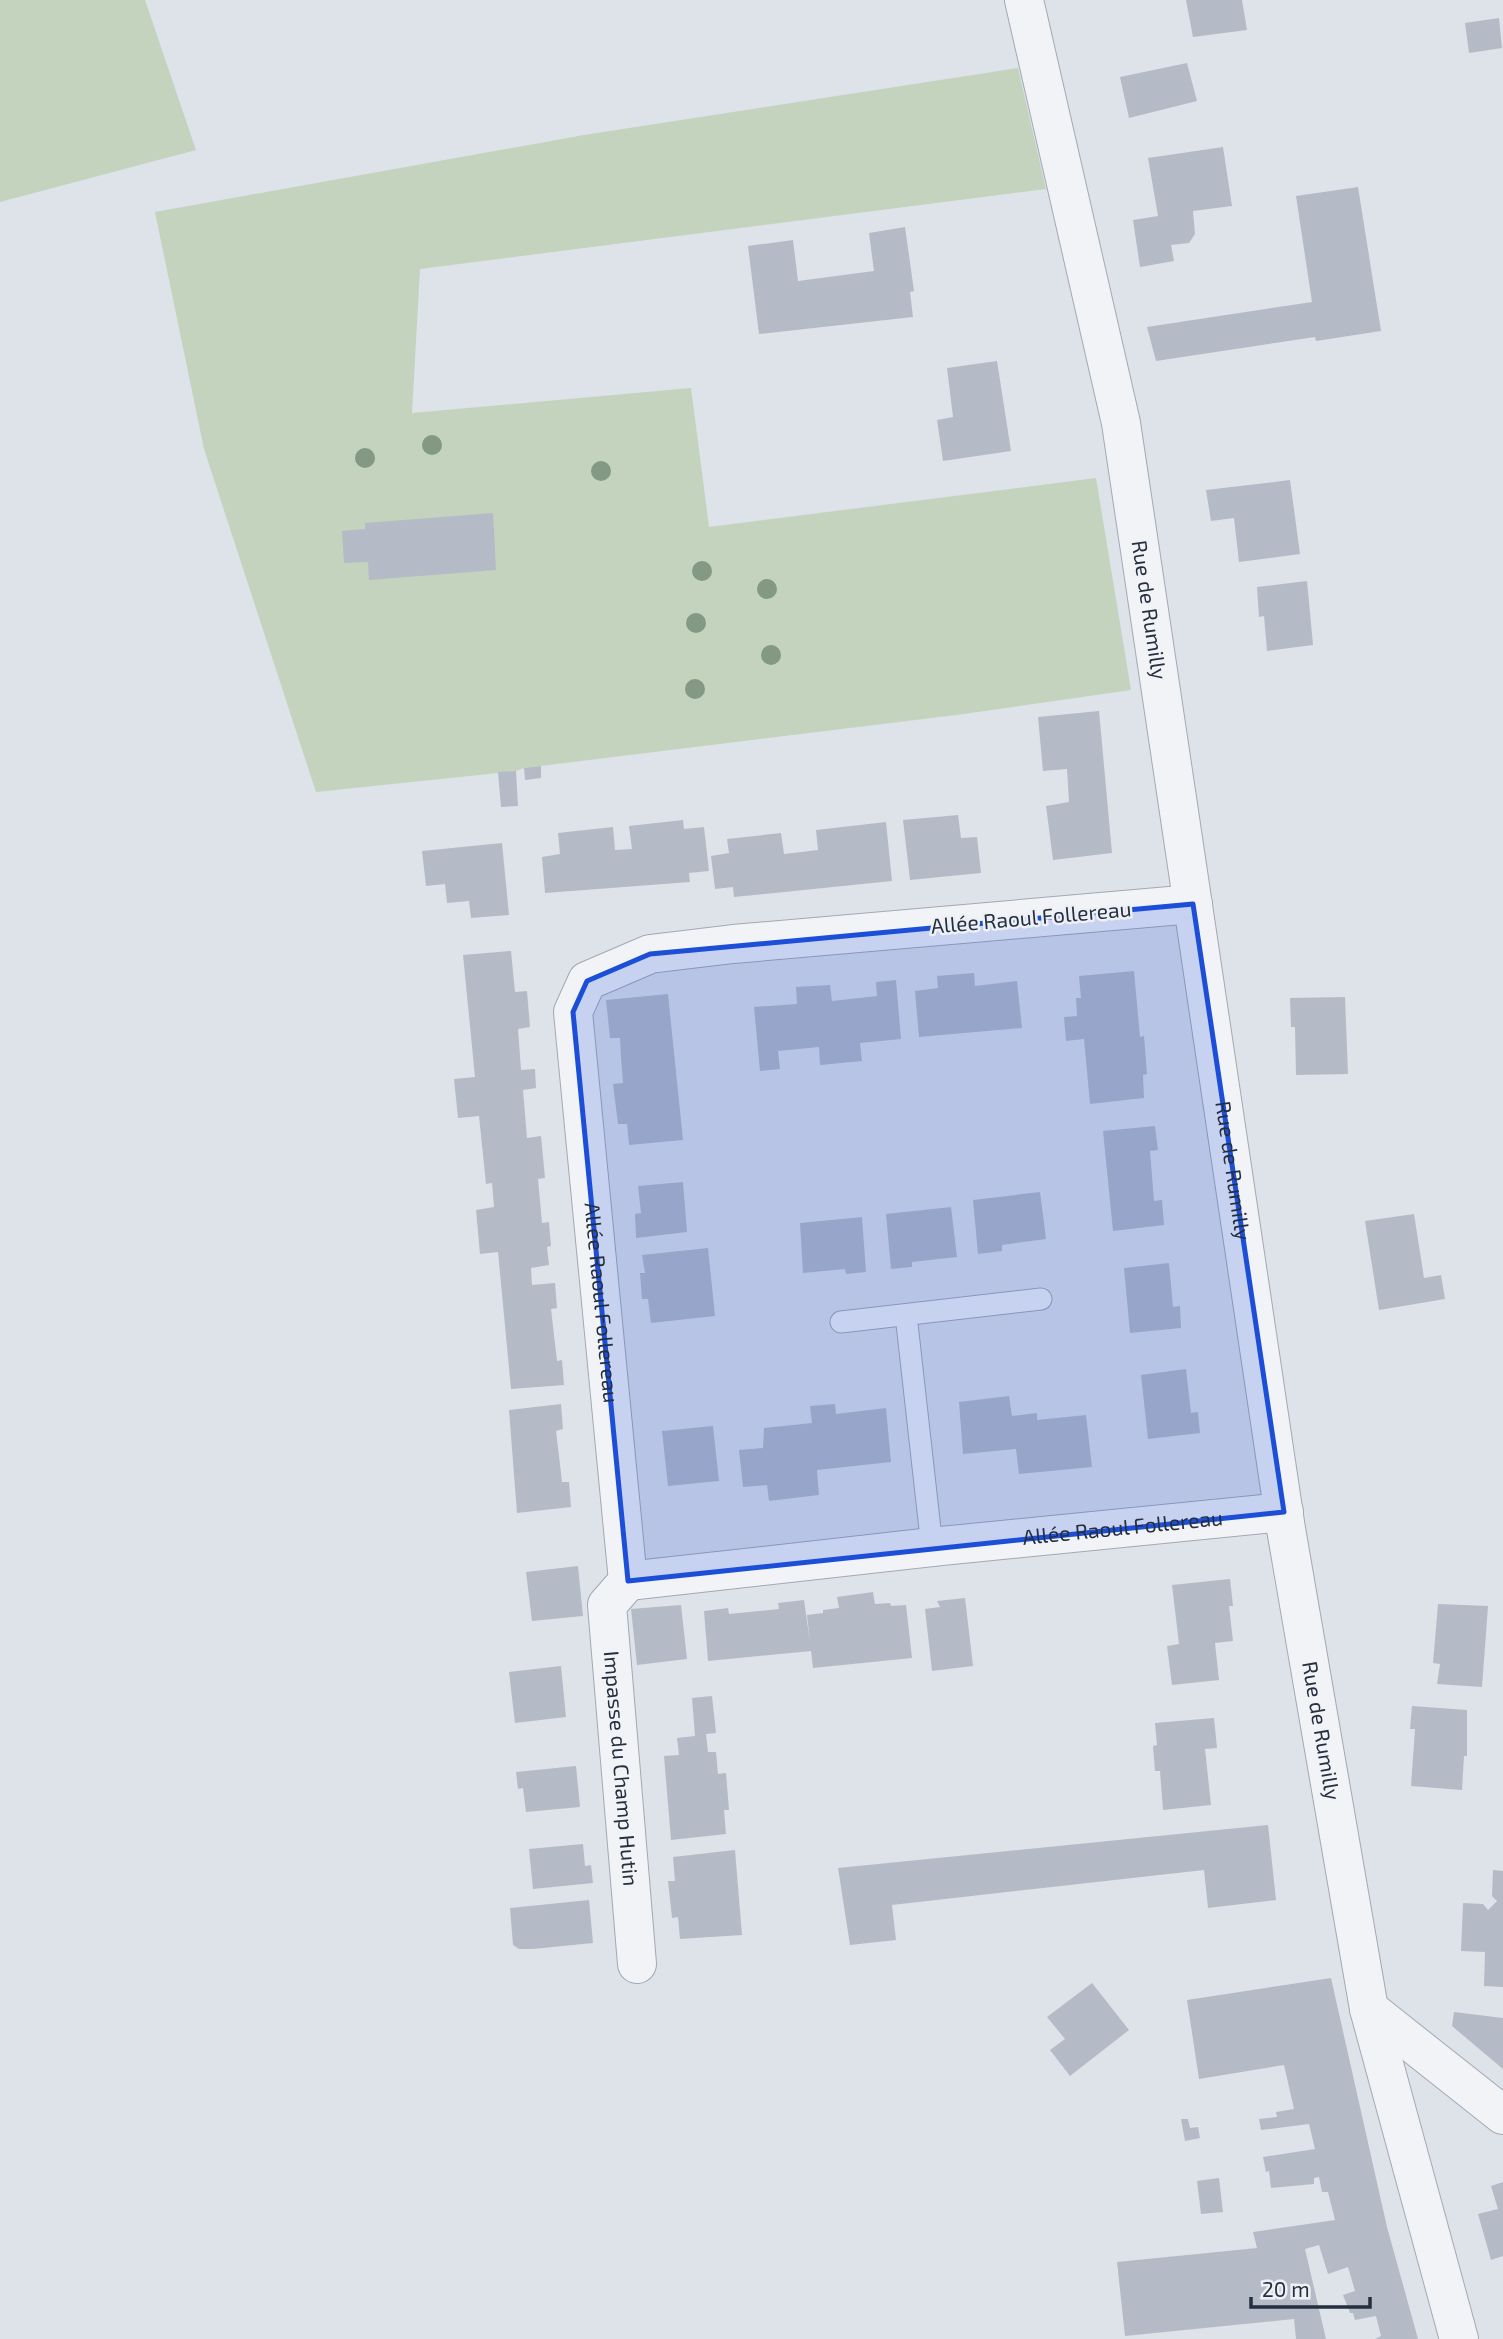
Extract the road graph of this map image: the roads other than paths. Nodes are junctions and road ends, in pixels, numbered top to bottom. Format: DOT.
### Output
graph roads {
  1 [pos="1024,0"];
  2 [pos="1193,904"];
  3 [pos="1041,1299"];
  4 [pos="906,1315"];
  5 [pos="841,1322"];
  6 [pos="1284,1512"];
  7 [pos="932,1547"];
  8 [pos="628,1581"];
  9 [pos="637,1964"];
  10 [pos="1369,2009"];
  11 [pos="1503,2115"];
  12 [pos="1459,2339"];
  1 -- 2 [label="street, Rue de Rumilly"];
  2 -- 6 [label="street, Rue de Rumilly"];
  2 -- 8 [label="street, Allée Raoul Follereau"];
  3 -- 4 [label="lane"];
  4 -- 5 [label="lane"];
  4 -- 7 [label="lane"];
  6 -- 7 [label="street, Allée Raoul Follereau"];
  6 -- 10 [label="street, Rue de Rumilly"];
  7 -- 8 [label="street, Allée Raoul Follereau"];
  8 -- 9 [label="street, Impasse du Champ Hutin"];
  10 -- 11 [label="street"];
  10 -- 12 [label="street, Rue de Rumilly"];
}
